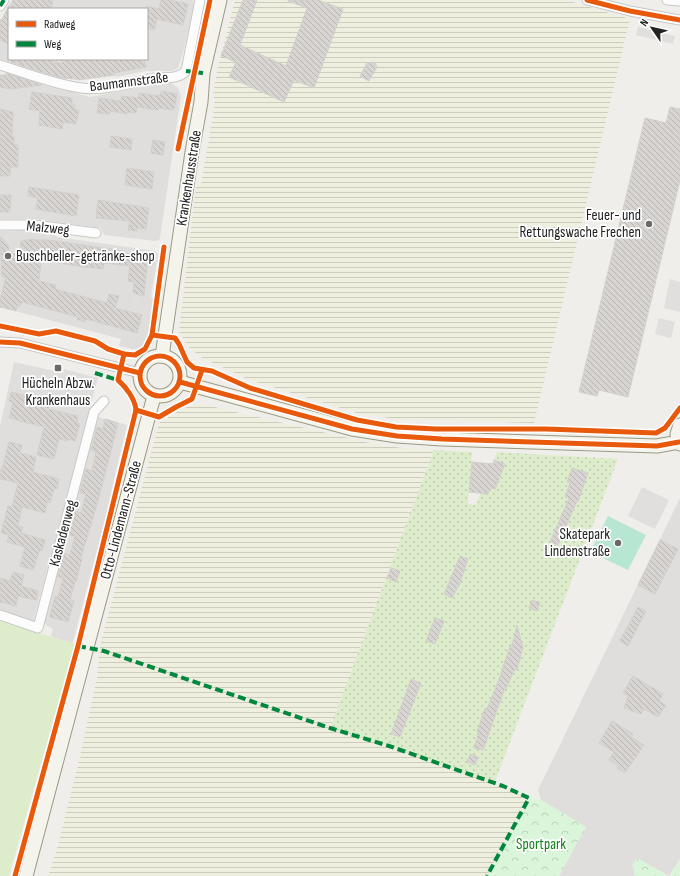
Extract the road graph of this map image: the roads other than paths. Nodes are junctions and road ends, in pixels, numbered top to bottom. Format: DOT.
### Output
graph roads {
  1 [pos="4,0"];
  2 [pos="200,0"];
  3 [pos="220,0"];
  4 [pos="587,0"];
  5 [pos="667,0"];
  6 [pos="680,2"];
  7 [pos="0,6"];
  8 [pos="680,20"];
  9 [pos="0,65"];
  10 [pos="0,225"];
  11 [pos="96,233"];
  12 [pos="0,342"];
  13 [pos="162,356"];
  14 [pos="140,373"];
  15 [pos="180,382"];
  16 [pos="154,396"];
  17 [pos="104,401"];
  18 [pos="680,425"];
  19 [pos="680,443"];
  20 [pos="0,615"];
  21 [pos="26,876"];
  1 -- 7 [label="street"];
  2 -- 9 [label="street, Baumannstraße"];
  3 -- 13 [label="street, Krankenhausstraße"];
  4 -- 8 [label="street"];
  5 -- 6 [label="street"];
  10 -- 11 [label="street, Malzweg"];
  12 -- 14 [label="street"];
  13 -- 14 [label="street"];
  13 -- 15 [label="street"];
  14 -- 16 [label="street"];
  15 -- 16 [label="street"];
  15 -- 19 [label="street"];
  16 -- 21 [label="street, Otto-Lindemann-Straße"];
  17 -- 20 [label="street, Kaskadenweg"];
  18 -- 19 [label="street"];
}
